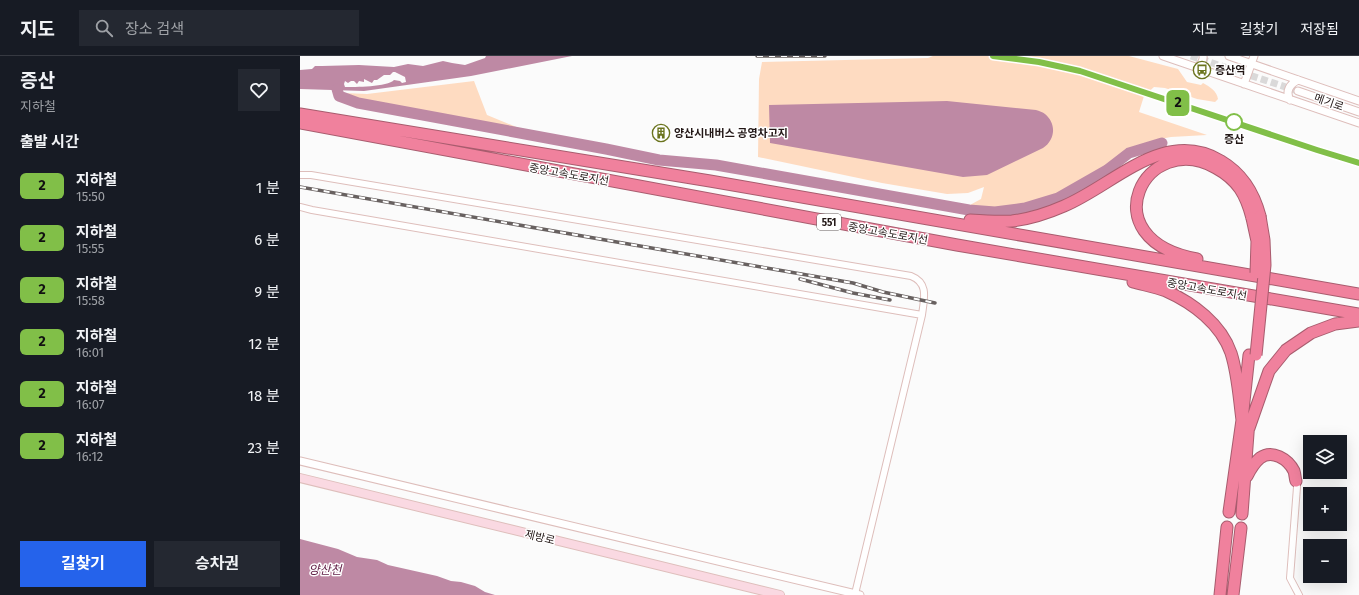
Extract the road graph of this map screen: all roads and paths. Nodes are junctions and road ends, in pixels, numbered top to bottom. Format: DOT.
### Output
graph roads {
  1 [pos="1163,56"];
  2 [pos="1203,56"];
  3 [pos="1229,56"];
  4 [pos="1254,56"];
  5 [pos="1251,64"];
  6 [pos="1196,68"];
  7 [pos="1298,80"];
  8 [pos="1244,84"];
  9 [pos="1298,91"];
  10 [pos="1290,100"];
  11 [pos="1359,101"];
  12 [pos="1359,112"];
  13 [pos="300,114"];
  14 [pos="1359,123"];
  15 [pos="300,124"];
  16 [pos="300,175"];
  17 [pos="710,181"];
  18 [pos="300,207"];
  19 [pos="1256,217"];
  20 [pos="1020,257"];
  21 [pos="1328,288"];
  22 [pos="1359,294"];
  23 [pos="1359,314"];
  24 [pos="922,315"];
  25 [pos="1359,321"];
  26 [pos="1245,424"];
  27 [pos="300,461"];
  28 [pos="300,478"];
  29 [pos="1244,480"];
  30 [pos="1296,481"];
  31 [pos="1229,512"];
  32 [pos="1242,514"];
  33 [pos="1227,527"];
  34 [pos="1241,528"];
  35 [pos="858,594"];
  36 [pos="780,595"];
  37 [pos="1220,595"];
  38 [pos="1233,595"];
  39 [pos="1299,595"];
  1 -- 6 [label="street"];
  2 -- 6 [label="street"];
  3 -- 5 [label="street"];
  4 -- 5 [label="street"];
  5 -- 7 [label="street"];
  5 -- 8 [label="street"];
  6 -- 8 [label="street"];
  7 -- 10 [label="street"];
  7 -- 11 [label="street"];
  8 -- 10 [label="street"];
  9 -- 12 [label="street, 메기로"];
  10 -- 14 [label="street"];
  13 -- 17 [label="highway, 중앙고속도로지선 / 551"];
  15 -- 20 [label="highway, 중앙고속도로지선 / 551"];
  16 -- 24 [label="street"];
  17 -- 19 [label="highway"];
  17 -- 21 [label="highway, 중앙고속도로지선 / 551"];
  18 -- 24 [label="street"];
  19 -- 21 [label="highway"];
  19 -- 26 [label="highway, bridge"];
  20 -- 23 [label="highway, 중앙고속도로지선 / 551"];
  20 -- 26 [label="highway"];
  21 -- 22 [label="highway, 중앙고속도로지선 / 551"];
  24 -- 35 [label="street"];
  25 -- 26 [label="highway"];
  26 -- 29 [label="highway"];
  26 -- 31 [label="highway"];
  27 -- 35 [label="street"];
  28 -- 36 [label="main road, 제방로"];
  29 -- 30 [label="highway"];
  29 -- 32 [label="highway"];
  30 -- 39 [label="street"];
  33 -- 37 [label="highway"];
  34 -- 38 [label="highway"];
}
